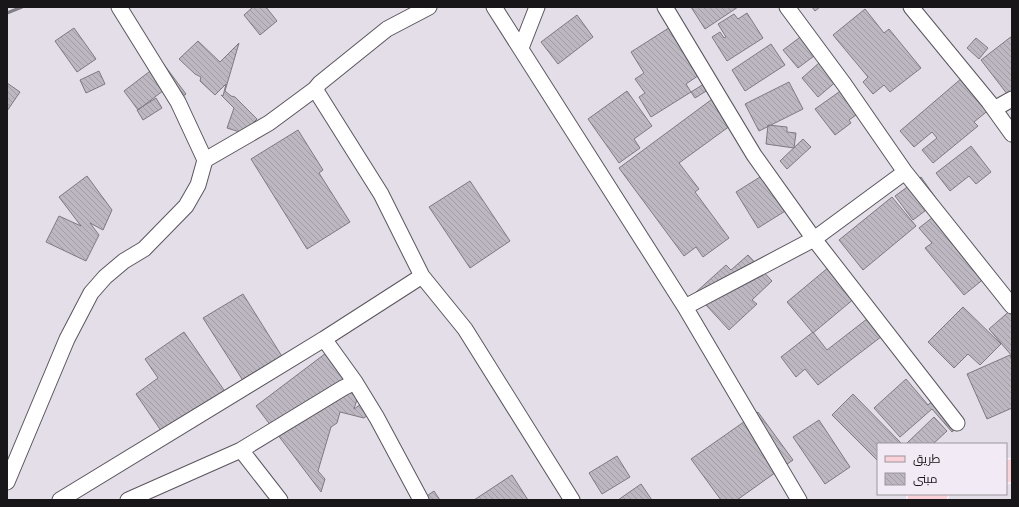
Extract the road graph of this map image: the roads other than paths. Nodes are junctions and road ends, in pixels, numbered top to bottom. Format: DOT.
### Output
graph roads {
  1 [pos="119,7"];
  2 [pos="429,7"];
  3 [pos="494,7"];
  4 [pos="538,7"];
  5 [pos="665,7"];
  6 [pos="787,7"];
  7 [pos="911,7"];
  8 [pos="521,48"];
  9 [pos="315,89"];
  10 [pos="1012,99"];
  11 [pos="994,109"];
  12 [pos="1012,134"];
  13 [pos="205,160"];
  14 [pos="905,172"];
  15 [pos="814,239"];
  16 [pos="422,276"];
  17 [pos="1012,306"];
  18 [pos="685,307"];
  19 [pos="324,340"];
  20 [pos="355,382"];
  21 [pos="957,423"];
  22 [pos="241,450"];
  23 [pos="7,482"];
  24 [pos="60,500"];
  25 [pos="128,500"];
  26 [pos="280,500"];
  27 [pos="421,500"];
  28 [pos="572,500"];
  29 [pos="799,500"];
  1 -- 13 [label="street"];
  2 -- 9 [label="street"];
  3 -- 8 [label="street"];
  4 -- 8 [label="street"];
  5 -- 15 [label="street"];
  6 -- 14 [label="street"];
  7 -- 11 [label="street"];
  8 -- 18 [label="street"];
  9 -- 13 [label="street"];
  9 -- 16 [label="street"];
  10 -- 11 [label="street"];
  11 -- 12 [label="street"];
  13 -- 23 [label="street"];
  14 -- 15 [label="street"];
  14 -- 17 [label="street"];
  15 -- 18 [label="street"];
  15 -- 21 [label="street"];
  16 -- 19 [label="street"];
  16 -- 28 [label="street"];
  18 -- 29 [label="street"];
  19 -- 20 [label="street"];
  19 -- 24 [label="street"];
  20 -- 22 [label="street"];
  20 -- 27 [label="street"];
  22 -- 25 [label="street"];
  22 -- 26 [label="street"];
}
